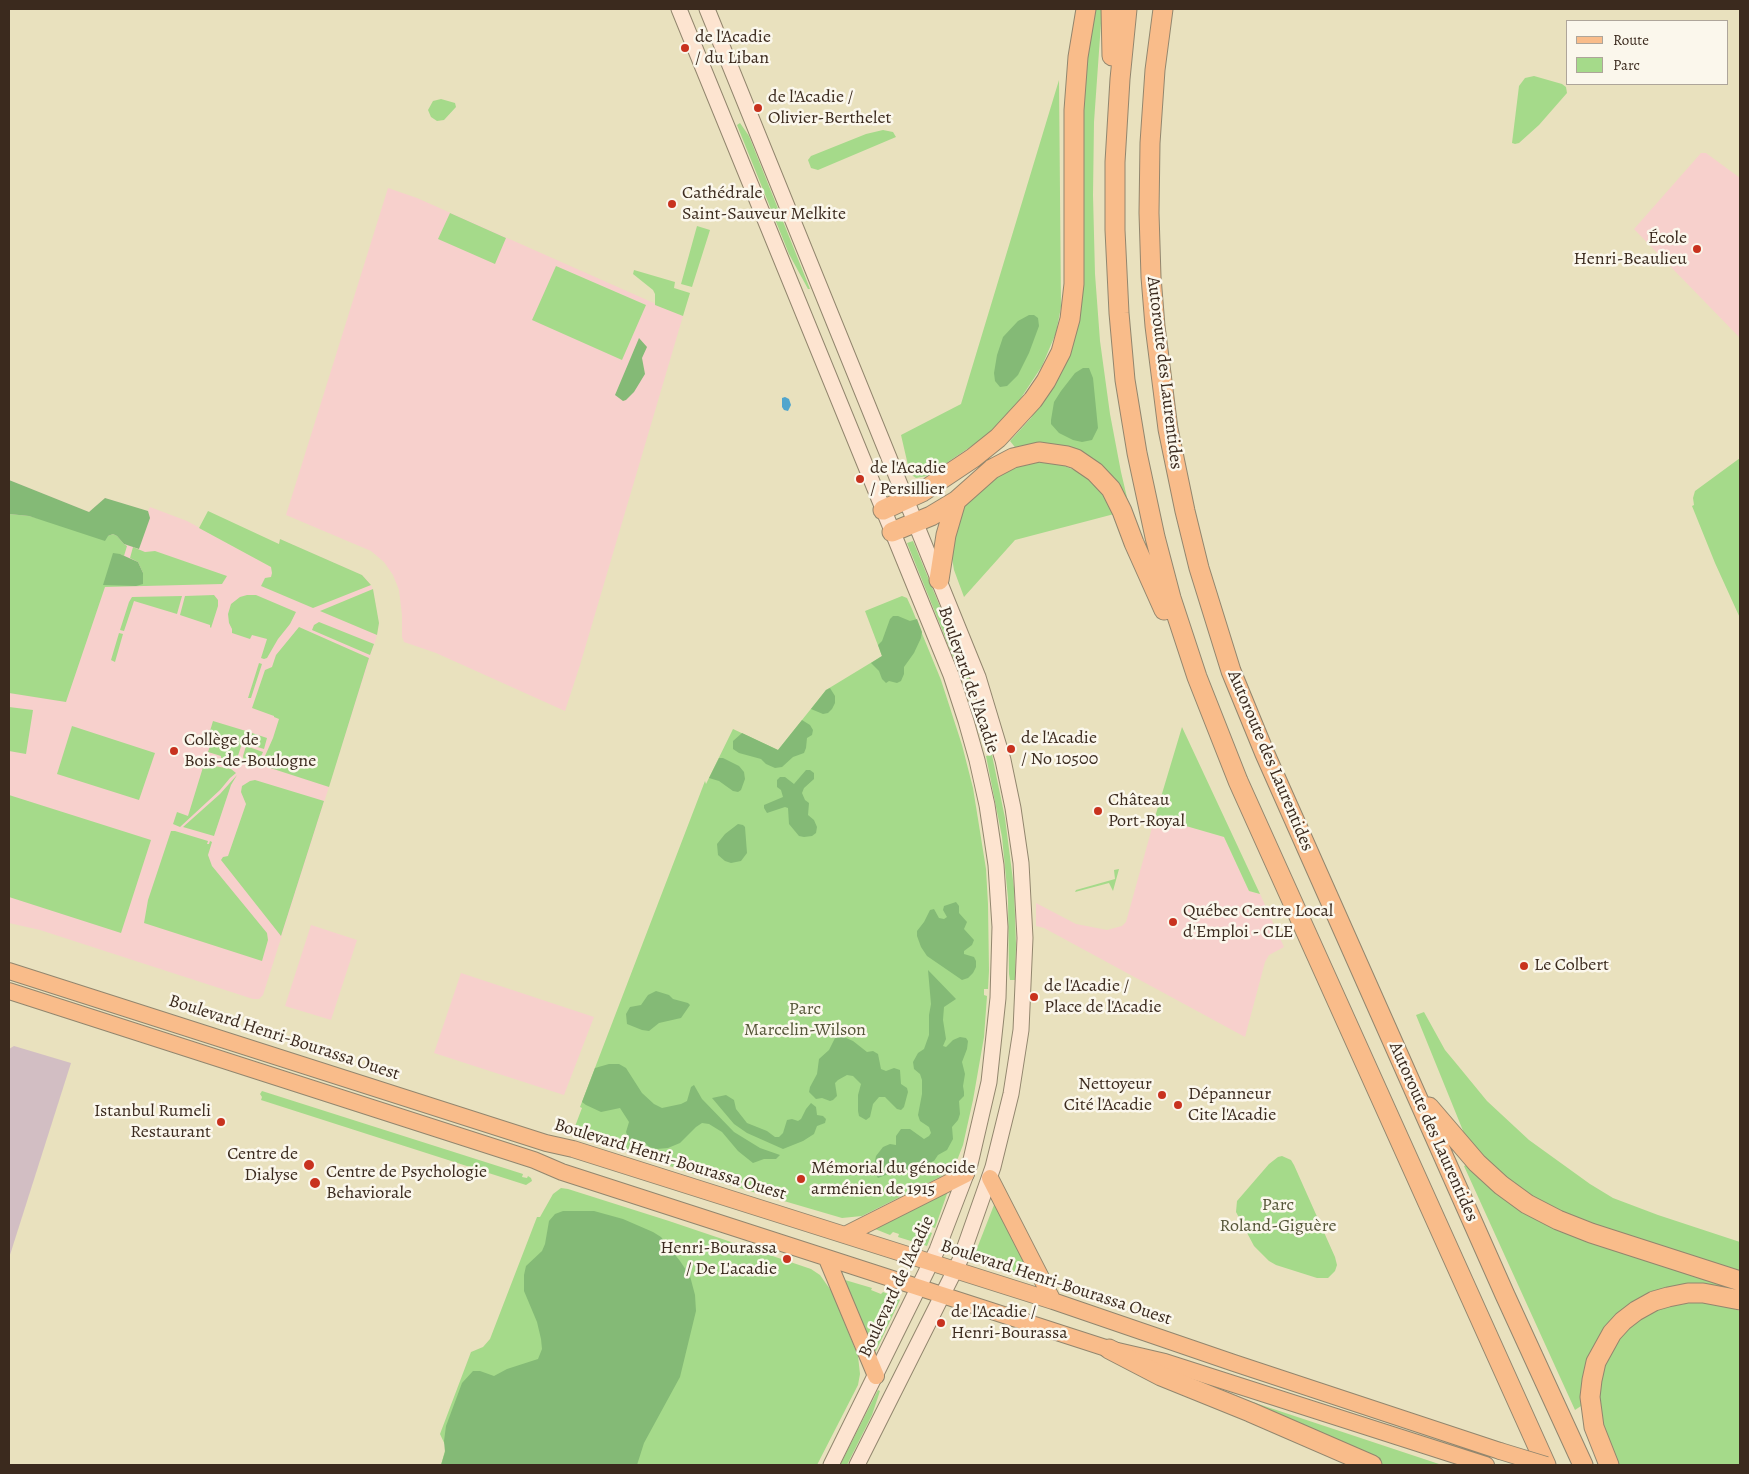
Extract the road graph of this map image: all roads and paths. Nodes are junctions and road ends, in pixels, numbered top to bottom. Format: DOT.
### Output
graph roads {
  1 [pos="679,9"];
  2 [pos="707,9"];
  3 [pos="1086,9"];
  4 [pos="1111,9"];
  5 [pos="1127,9"];
  6 [pos="1162,9"];
  7 [pos="1114,189"];
  8 [pos="906,500"];
  9 [pos="956,501"];
  10 [pos="884,510"];
  11 [pos="915,523"];
  12 [pos="892,532"];
  13 [pos="939,580"];
  14 [pos="1211,714"];
  15 [pos="996,735"];
  16 [pos="972,741"];
  17 [pos="9,971"];
  18 [pos="9,991"];
  19 [pos="1415,1091"];
  20 [pos="966,1174"];
  21 [pos="990,1178"];
  22 [pos="845,1235"];
  23 [pos="828,1259"];
  24 [pos="932,1263"];
  25 [pos="955,1270"];
  26 [pos="1740,1281"];
  27 [pos="920,1288"];
  28 [pos="943,1295"];
  29 [pos="1740,1300"];
  30 [pos="1053,1301"];
  31 [pos="1109,1349"];
  32 [pos="876,1376"];
  33 [pos="831,1465"];
  34 [pos="857,1465"];
  35 [pos="1372,1465"];
  36 [pos="1486,1465"];
  37 [pos="1546,1465"];
  38 [pos="1583,1465"];
  39 [pos="1609,1465"];
  1 -- 10 [label="main road, Boulevard de l'Acadie"];
  2 -- 8 [label="main road, Boulevard de l'Acadie"];
  3 -- 8 [label="highway"];
  4 -- 7 [label="highway"];
  5 -- 7 [label="highway, Autoroute des Laurentides"];
  6 -- 19 [label="highway, Autoroute des Laurentides"];
  7 -- 14 [label="highway, Autoroute des Laurentides"];
  8 -- 10 [label="highway"];
  8 -- 11 [label="main road, Boulevard de l'Acadie"];
  9 -- 11 [label="highway"];
  9 -- 13 [label="highway"];
  9 -- 14 [label="highway"];
  10 -- 12 [label="main road, Boulevard de l'Acadie"];
  11 -- 12 [label="highway"];
  11 -- 13 [label="main road, Boulevard de l'Acadie"];
  12 -- 16 [label="main road, Boulevard de l'Acadie"];
  13 -- 15 [label="main road, Boulevard de l'Acadie"];
  14 -- 37 [label="highway, Autoroute des Laurentides"];
  15 -- 16 [label="main road"];
  15 -- 21 [label="main road, Boulevard de l'Acadie"];
  16 -- 20 [label="main road, Boulevard de l'Acadie"];
  17 -- 22 [label="main road, Boulevard Henri-Bourassa Ouest"];
  18 -- 23 [label="main road"];
  19 -- 26 [label="highway"];
  19 -- 38 [label="highway, Autoroute des Laurentides"];
  20 -- 22 [label="main road"];
  20 -- 24 [label="main road, Boulevard de l'Acadie"];
  21 -- 25 [label="main road, Boulevard de l'Acadie"];
  21 -- 30 [label="main road"];
  22 -- 24 [label="main road, Boulevard Henri-Bourassa Ouest"];
  23 -- 27 [label="main road"];
  23 -- 32 [label="main road"];
  24 -- 25 [label="main road, Boulevard Henri-Bourassa Ouest"];
  24 -- 27 [label="main road, Boulevard de l'Acadie"];
  25 -- 28 [label="main road, Boulevard de l'Acadie"];
  25 -- 30 [label="main road, Boulevard Henri-Bourassa Ouest"];
  27 -- 28 [label="main road"];
  27 -- 32 [label="main road, Boulevard de l'Acadie"];
  28 -- 31 [label="main road"];
  28 -- 34 [label="main road, Boulevard de l'Acadie"];
  29 -- 39 [label="highway"];
  30 -- 37 [label="main road, Boulevard Henri-Bourassa Ouest, bridge"];
  31 -- 35 [label="highway"];
  31 -- 36 [label="main road"];
  32 -- 33 [label="main road, Boulevard de l'Acadie"];
}
